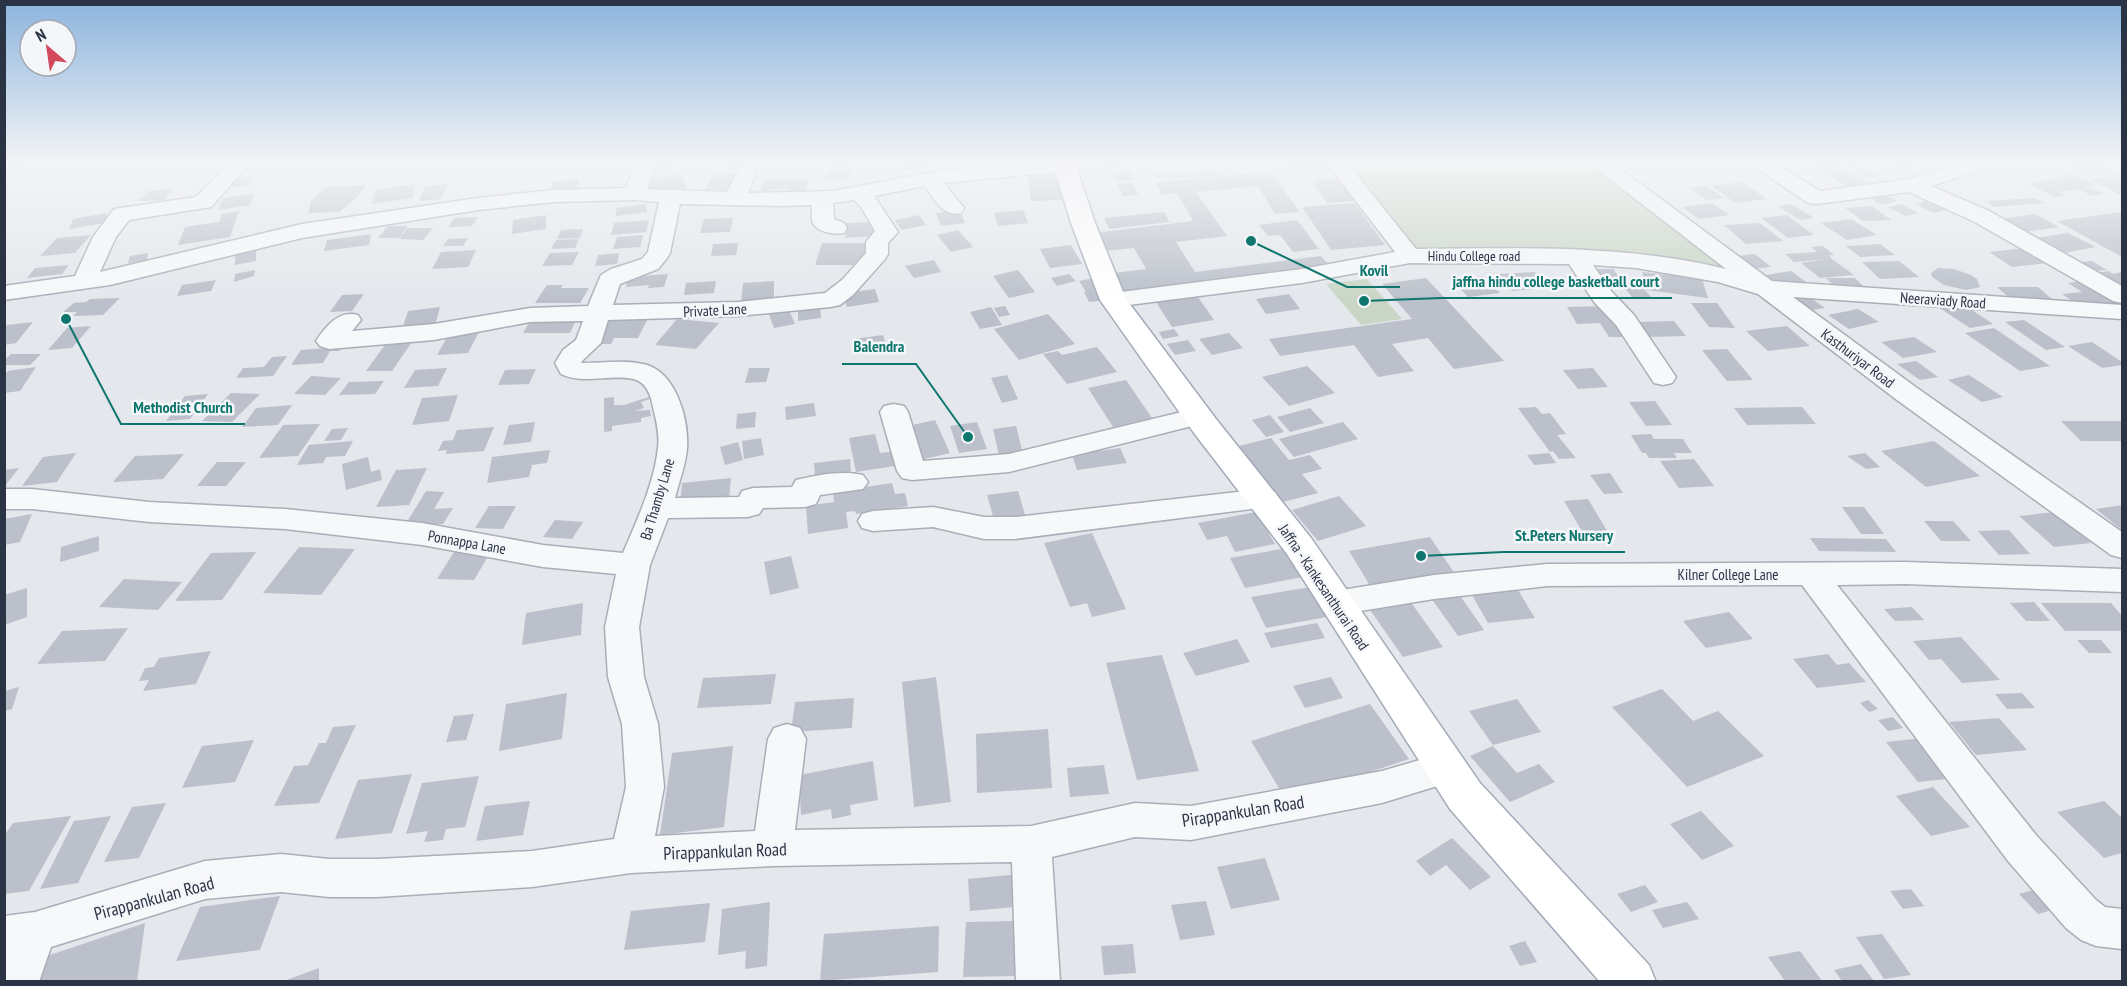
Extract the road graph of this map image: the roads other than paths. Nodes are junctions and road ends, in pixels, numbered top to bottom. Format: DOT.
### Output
graph roads {
  1 [pos="156,209"];
  2 [pos="452,209"];
  3 [pos="669,209"];
  4 [pos="822,209"];
  5 [pos="874,209"];
  6 [pos="1079,209"];
  7 [pos="1373,209"];
  8 [pos="1660,209"];
  9 [pos="1965,209"];
  10 [pos="836,228"];
  11 [pos="1410,256"];
  12 [pos="1576,257"];
  13 [pos="84,283"];
  14 [pos="1764,288"];
  15 [pos="4,293"];
  16 [pos="2122,296"];
  17 [pos="1113,300"];
  18 [pos="2122,312"];
  19 [pos="598,314"];
  20 [pos="349,320"];
  21 [pos="1663,378"];
  22 [pos="894,412"];
  23 [pos="1198,416"];
  24 [pos="853,482"];
  25 [pos="4,499"];
  26 [pos="1264,500"];
  27 [pos="657,508"];
  28 [pos="873,521"];
  29 [pos="2122,547"];
  30 [pos="634,565"];
  31 [pos="1811,574"];
  32 [pos="2122,580"];
  33 [pos="1336,603"];
  34 [pos="787,739"];
  35 [pos="1447,768"];
  36 [pos="1031,844"];
  37 [pos="773,848"];
  38 [pos="631,855"];
  39 [pos="2122,929"];
  40 [pos="20,934"];
  41 [pos="17,981"];
  42 [pos="1038,981"];
  43 [pos="1632,981"];
  1 -- 13 [label="street"];
  2 -- 13 [label="street"];
  3 -- 19 [label="street, Ba Thamby Lane"];
  4 -- 10 [label="street"];
  5 -- 19 [label="street, Private Lane"];
  6 -- 17 [label="main road, Jaffna - Kankesanthurai Road"];
  7 -- 11 [label="street"];
  8 -- 14 [label="street, Kasthuriyar Road"];
  9 -- 16 [label="street"];
  11 -- 12 [label="street, Hindu College road"];
  11 -- 17 [label="street, Hindu College road"];
  12 -- 14 [label="street, Hindu College road"];
  12 -- 21 [label="street"];
  13 -- 15 [label="street"];
  14 -- 18 [label="street, Neeraviady Road"];
  14 -- 29 [label="street, Kasthuriyar Road"];
  17 -- 23 [label="main road, Jaffna - Kankesanthurai Road"];
  19 -- 20 [label="street, Private Lane"];
  19 -- 27 [label="street, Ba Thamby Lane"];
  22 -- 23 [label="street"];
  23 -- 26 [label="main road, Jaffna - Kankesanthurai Road"];
  24 -- 27 [label="street"];
  25 -- 30 [label="street, Ponnappa Lane"];
  26 -- 28 [label="street"];
  26 -- 33 [label="main road, Jaffna - Kankesanthurai Road"];
  27 -- 30 [label="street, Ba Thamby Lane"];
  30 -- 38 [label="street"];
  31 -- 32 [label="street, Kilner College Lane"];
  31 -- 33 [label="street, Kilner College Lane"];
  31 -- 39 [label="street"];
  33 -- 35 [label="main road, Jaffna - Kankesanthurai Road"];
  34 -- 37 [label="street"];
  35 -- 36 [label="street, Pirappankulan Road"];
  35 -- 43 [label="main road, Jaffna - Kankesanthurai Road"];
  36 -- 37 [label="street, Pirappankulan Road"];
  36 -- 42 [label="street"];
  37 -- 38 [label="street, Pirappankulan Road"];
  38 -- 40 [label="street, Pirappankulan Road"];
  40 -- 41 [label="street"];
}
